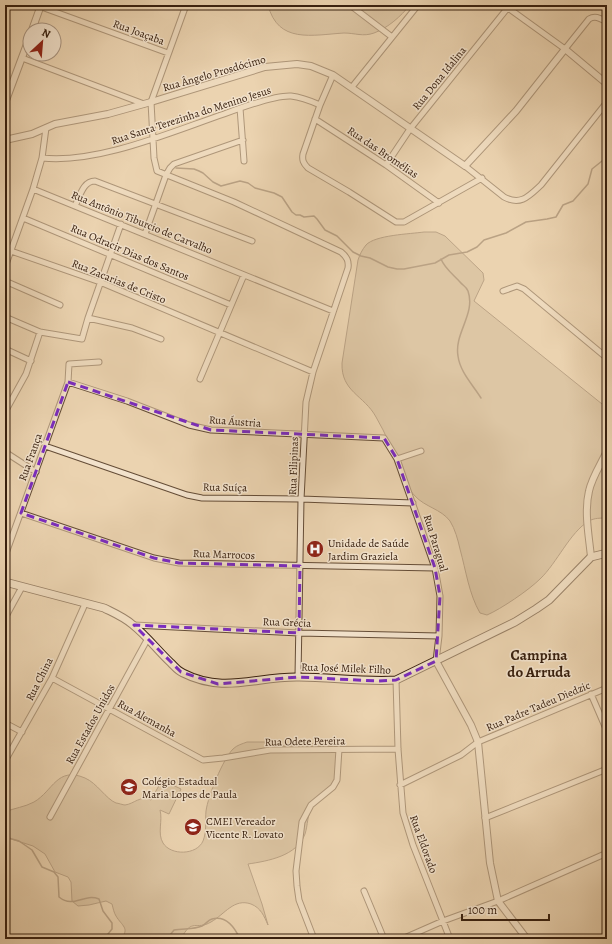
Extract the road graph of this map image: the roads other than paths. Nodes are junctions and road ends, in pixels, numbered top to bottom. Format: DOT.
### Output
graph roads {
  1 [pos="186,5"];
  2 [pos="350,5"];
  3 [pos="418,5"];
  4 [pos="39,6"];
  5 [pos="507,6"];
  6 [pos="34,22"];
  7 [pos="607,22"];
  8 [pos="392,37"];
  9 [pos="565,49"];
  10 [pos="168,53"];
  11 [pos="22,58"];
  12 [pos="33,62"];
  13 [pos="333,75"];
  14 [pos="607,84"];
  15 [pos="352,87"];
  16 [pos="5,100"];
  17 [pos="151,102"];
  18 [pos="607,102"];
  19 [pos="144,104"];
  20 [pos="320,105"];
  21 [pos="240,108"];
  22 [pos="316,119"];
  23 [pos="46,128"];
  24 [pos="410,129"];
  25 [pos="153,139"];
  26 [pos="5,140"];
  27 [pos="243,140"];
  28 [pos="42,158"];
  29 [pos="244,161"];
  30 [pos="386,165"];
  31 [pos="465,166"];
  32 [pos="166,175"];
  33 [pos="482,178"];
  34 [pos="33,189"];
  35 [pos="440,203"];
  36 [pos="156,205"];
  37 [pos="75,206"];
  38 [pos="23,218"];
  39 [pos="121,224"];
  40 [pos="145,234"];
  41 [pos="252,241"];
  42 [pos="11,251"];
  43 [pos="110,255"];
  44 [pos="5,267"];
  45 [pos="244,275"];
  46 [pos="5,280"];
  47 [pos="100,282"];
  48 [pos="503,291"];
  49 [pos="60,305"];
  50 [pos="231,305"];
  51 [pos="333,311"];
  52 [pos="5,317"];
  53 [pos="88,318"];
  54 [pos="40,332"];
  55 [pos="219,332"];
  56 [pos="161,339"];
  57 [pos="5,349"];
  58 [pos="607,358"];
  59 [pos="31,361"];
  60 [pos="99,362"];
  61 [pos="313,372"];
  62 [pos="200,379"];
  63 [pos="68,382"];
  64 [pos="5,412"];
  65 [pos="304,435"];
  66 [pos="384,438"];
  67 [pos="45,446"];
  68 [pos="421,451"];
  69 [pos="607,451"];
  70 [pos="5,452"];
  71 [pos="397,459"];
  72 [pos="36,472"];
  73 [pos="301,499"];
  74 [pos="413,504"];
  75 [pos="21,513"];
  76 [pos="607,553"];
  77 [pos="5,556"];
  78 [pos="591,557"];
  79 [pos="300,566"];
  80 [pos="435,568"];
  81 [pos="5,582"];
  82 [pos="22,587"];
  83 [pos="85,604"];
  84 [pos="5,618"];
  85 [pos="134,625"];
  86 [pos="299,632"];
  87 [pos="439,636"];
  88 [pos="147,640"];
  89 [pos="436,661"];
  90 [pos="298,677"];
  91 [pos="52,678"];
  92 [pos="396,680"];
  93 [pos="607,688"];
  94 [pos="591,694"];
  95 [pos="109,709"];
  96 [pos="5,723"];
  97 [pos="607,731"];
  98 [pos="22,732"];
  99 [pos="478,742"];
  100 [pos="398,749"];
  101 [pos="339,750"];
  102 [pos="190,753"];
  103 [pos="5,762"];
  104 [pos="607,769"];
  105 [pos="400,785"];
  106 [pos="50,817"];
  107 [pos="486,818"];
  108 [pos="607,853"];
  109 [pos="364,891"];
  110 [pos="498,901"];
  111 [pos="443,921"];
  112 [pos="607,936"];
  113 [pos="314,939"];
  114 [pos="384,939"];
  115 [pos="402,939"];
  116 [pos="450,939"];
  117 [pos="527,939"];
  118 [pos="600,939"];
  1 -- 10 [label="street"];
  2 -- 8 [label="street"];
  3 -- 8 [label="street"];
  4 -- 6 [label="street"];
  4 -- 10 [label="street, Rua Joaçaba"];
  5 -- 9 [label="street"];
  5 -- 24 [label="street, Rua Dona Idalina"];
  7 -- 9 [label="street"];
  8 -- 15 [label="street"];
  9 -- 14 [label="street"];
  9 -- 31 [label="street"];
  10 -- 17 [label="street"];
  11 -- 16 [label="street"];
  12 -- 19 [label="street"];
  13 -- 15 [label="street, Rua Ângelo Prosdócimo"];
  13 -- 17 [label="street, Rua Ângelo Prosdócimo"];
  13 -- 20 [label="street"];
  15 -- 24 [label="street, Rua Ângelo Prosdócimo"];
  17 -- 19 [label="street, Rua Ângelo Prosdócimo"];
  17 -- 25 [label="street"];
  18 -- 33 [label="street, Rua Ângelo Prosdócimo"];
  19 -- 23 [label="street, Rua Ângelo Prosdócimo"];
  20 -- 21 [label="street, Rua Santa Terezinha do Menino Jesus"];
  20 -- 22 [label="street"];
  21 -- 25 [label="street, Rua Santa Terezinha do Menino Jesus"];
  21 -- 27 [label="street"];
  22 -- 30 [label="street, Rua das Bromélias"];
  22 -- 35 [label="street"];
  23 -- 26 [label="street, Rua Ângelo Prosdócimo"];
  23 -- 28 [label="street"];
  24 -- 30 [label="street, Rua Dona Idalina"];
  24 -- 31 [label="street, Rua Ângelo Prosdócimo"];
  25 -- 28 [label="street, Rua Santa Terezinha do Menino Jesus"];
  25 -- 32 [label="street"];
  27 -- 29 [label="street"];
  27 -- 32 [label="street"];
  28 -- 34 [label="street"];
  30 -- 35 [label="street, Rua das Bromélias"];
  31 -- 33 [label="street, Rua Ângelo Prosdócimo"];
  32 -- 36 [label="street"];
  32 -- 51 [label="street, Rua Filipinas"];
  33 -- 35 [label="street"];
  34 -- 37 [label="street, Rua Antônio Tiburcio de Carvalho"];
  34 -- 38 [label="street"];
  36 -- 37 [label="street"];
  36 -- 40 [label="street"];
  36 -- 41 [label="street"];
  37 -- 39 [label="street, Rua Antônio Tiburcio de Carvalho"];
  38 -- 42 [label="street"];
  38 -- 43 [label="street, Rua Odracir Dias dos Santos"];
  39 -- 40 [label="street, Rua Antônio Tiburcio de Carvalho"];
  39 -- 43 [label="street"];
  40 -- 45 [label="street, Rua Antônio Tiburcio de Carvalho"];
  42 -- 44 [label="street"];
  42 -- 47 [label="street, Rua Zacarias de Cristo"];
  43 -- 47 [label="street"];
  43 -- 50 [label="street, Rua Odracir Dias dos Santos"];
  45 -- 50 [label="street"];
  45 -- 51 [label="street, Rua Antônio Tiburcio de Carvalho"];
  46 -- 49 [label="street"];
  47 -- 53 [label="street"];
  47 -- 55 [label="street, Rua Zacarias de Cristo"];
  48 -- 58 [label="street"];
  50 -- 55 [label="street"];
  51 -- 61 [label="street, Rua Filipinas"];
  52 -- 54 [label="street"];
  53 -- 54 [label="street"];
  53 -- 56 [label="street"];
  54 -- 59 [label="street"];
  55 -- 61 [label="street, Rua Zacarias de Cristo"];
  55 -- 62 [label="street"];
  57 -- 59 [label="street"];
  59 -- 64 [label="street"];
  60 -- 63 [label="street, Rua França"];
  61 -- 65 [label="street, Rua Filipinas"];
  63 -- 65 [label="street, Rua Áustria"];
  63 -- 67 [label="street, Rua França"];
  65 -- 66 [label="street, Rua Áustria"];
  65 -- 73 [label="street, Rua Filipinas"];
  66 -- 71 [label="street, Rua Paragual"];
  67 -- 72 [label="street, Rua França"];
  67 -- 73 [label="street, Rua Suíça"];
  68 -- 71 [label="street"];
  69 -- 78 [label="street"];
  70 -- 72 [label="street"];
  71 -- 74 [label="street, Rua Paragual"];
  72 -- 75 [label="street, Rua França"];
  73 -- 74 [label="street, Rua Suíça"];
  73 -- 79 [label="street, Rua Filipinas"];
  74 -- 80 [label="street, Rua Paragual"];
  75 -- 77 [label="street, Rua França"];
  75 -- 79 [label="street, Rua Marrocos"];
  76 -- 78 [label="main road"];
  78 -- 89 [label="main road, Rua José Milek Filho"];
  79 -- 80 [label="street, Rua Marrocos"];
  79 -- 86 [label="street, Rua Filipinas"];
  80 -- 87 [label="street, Rua Paragual"];
  81 -- 82 [label="main road, Rua José Milek Filho"];
  82 -- 83 [label="main road, Rua José Milek Filho"];
  82 -- 84 [label="street"];
  83 -- 85 [label="main road, Rua José Milek Filho"];
  83 -- 91 [label="street, Rua China"];
  85 -- 86 [label="street, Rua Grécia"];
  85 -- 88 [label="main road, Rua José Milek Filho"];
  86 -- 87 [label="street, Rua Grécia"];
  86 -- 90 [label="street, Rua Filipinas"];
  87 -- 89 [label="street, Rua Paragual"];
  88 -- 90 [label="main road, Rua José Milek Filho"];
  88 -- 95 [label="street, Rua Estados Unidos"];
  89 -- 92 [label="main road, Rua José Milek Filho"];
  89 -- 99 [label="street"];
  90 -- 92 [label="main road, Rua José Milek Filho"];
  91 -- 95 [label="street, Rua Alemanha"];
  91 -- 98 [label="street, Rua China"];
  92 -- 100 [label="street, Rua Eldorado"];
  93 -- 94 [label="street, Rua Padre Tadeu Diedzic"];
  94 -- 97 [label="street"];
  94 -- 99 [label="street, Rua Padre Tadeu Diedzic"];
  95 -- 102 [label="street, Rua Alemanha"];
  95 -- 106 [label="street, Rua Estados Unidos"];
  96 -- 98 [label="street"];
  98 -- 103 [label="street, Rua China"];
  99 -- 105 [label="street, Rua Padre Tadeu Diedzic"];
  99 -- 107 [label="street"];
  100 -- 101 [label="street, Rua Odete Pereira"];
  100 -- 105 [label="street, Rua Eldorado"];
  101 -- 102 [label="street, Rua Odete Pereira"];
  101 -- 113 [label="street"];
  104 -- 107 [label="street"];
  105 -- 111 [label="street, Rua Eldorado"];
  107 -- 110 [label="street"];
  108 -- 110 [label="street"];
  109 -- 114 [label="street"];
  110 -- 111 [label="street"];
  110 -- 117 [label="street"];
  111 -- 115 [label="street"];
  111 -- 116 [label="street, Rua Eldorado"];
  112 -- 118 [label="street"];
}
